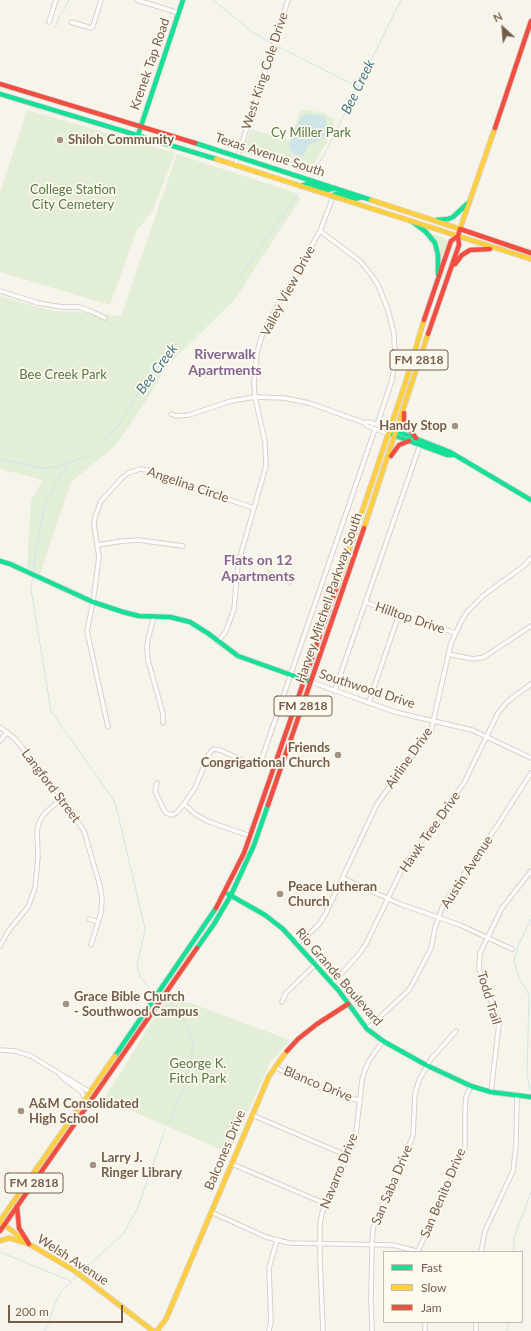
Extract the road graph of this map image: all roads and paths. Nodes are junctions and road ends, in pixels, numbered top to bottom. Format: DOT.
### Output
graph roads {
  1 [pos="56,0"];
  2 [pos="101,0"];
  3 [pos="137,0"];
  4 [pos="183,0"];
  5 [pos="288,0"];
  6 [pos="179,13"];
  7 [pos="531,21"];
  8 [pos="48,22"];
  9 [pos="71,22"];
  10 [pos="0,84"];
  11 [pos="0,94"];
  12 [pos="141,126"];
  13 [pos="138,135"];
  14 [pos="238,156"];
  15 [pos="235,165"];
  16 [pos="300,186"];
  17 [pos="335,188"];
  18 [pos="363,196"];
  19 [pos="333,197"];
  20 [pos="470,202"];
  21 [pos="432,220"];
  22 [pos="413,222"];
  23 [pos="460,229"];
  24 [pos="320,231"];
  25 [pos="458,236"];
  26 [pos="498,249"];
  27 [pos="531,253"];
  28 [pos="531,260"];
  29 [pos="450,272"];
  30 [pos="438,279"];
  31 [pos="0,291"];
  32 [pos="105,318"];
  33 [pos="255,398"];
  34 [pos="404,407"];
  35 [pos="171,414"];
  36 [pos="376,427"];
  37 [pos="389,431"];
  38 [pos="396,433"];
  39 [pos="416,438"];
  40 [pos="410,441"];
  41 [pos="420,445"];
  42 [pos="453,455"];
  43 [pos="386,464"];
  44 [pos="531,500"];
  45 [pos="254,508"];
  46 [pos="98,545"];
  47 [pos="183,546"];
  48 [pos="531,558"];
  49 [pos="0,561"];
  50 [pos="93,602"];
  51 [pos="366,602"];
  52 [pos="399,614"];
  53 [pos="154,617"];
  54 [pos="531,626"];
  55 [pos="455,633"];
  56 [pos="218,642"];
  57 [pos="448,654"];
  58 [pos="291,675"];
  59 [pos="305,680"];
  60 [pos="311,682"];
  61 [pos="531,684"];
  62 [pos="335,690"];
  63 [pos="369,702"];
  64 [pos="433,720"];
  65 [pos="163,722"];
  66 [pos="108,726"];
  67 [pos="0,727"];
  68 [pos="7,732"];
  69 [pos="486,737"];
  70 [pos="0,741"];
  71 [pos="531,758"];
  72 [pos="531,773"];
  73 [pos="157,783"];
  74 [pos="62,798"];
  75 [pos="184,804"];
  76 [pos="250,836"];
  77 [pos="531,871"];
  78 [pos="343,878"];
  79 [pos="224,892"];
  80 [pos="231,896"];
  81 [pos="388,899"];
  82 [pos="440,917"];
  83 [pos="89,919"];
  84 [pos="98,922"];
  85 [pos="488,938"];
  86 [pos="91,944"];
  87 [pos="296,945"];
  88 [pos="0,946"];
  89 [pos="512,949"];
  90 [pos="315,965"];
  91 [pos="332,984"];
  92 [pos="282,1002"];
  93 [pos="348,1004"];
  94 [pos="367,1029"];
  95 [pos="456,1031"];
  96 [pos="383,1041"];
  97 [pos="0,1050"];
  98 [pos="426,1065"];
  99 [pos="276,1067"];
  100 [pos="60,1075"];
  101 [pos="471,1086"];
  102 [pos="90,1092"];
  103 [pos="491,1092"];
  104 [pos="517,1096"];
  105 [pos="531,1097"];
  106 [pos="84,1100"];
  107 [pos="360,1100"];
  108 [pos="90,1102"];
  109 [pos="252,1115"];
  110 [pos="348,1156"];
  111 [pos="232,1164"];
  112 [pos="326,1204"];
  113 [pos="11,1205"];
  114 [pos="17,1206"];
  115 [pos="0,1211"];
  116 [pos="210,1212"];
  117 [pos="1,1223"];
  118 [pos="0,1231"];
  119 [pos="277,1240"];
  120 [pos="0,1241"];
  121 [pos="29,1244"];
  122 [pos="320,1244"];
  123 [pos="372,1244"];
  124 [pos="415,1251"];
  125 [pos="419,1251"];
  126 [pos="481,1251"];
  127 [pos="154,1331"];
  128 [pos="157,1331"];
  129 [pos="270,1331"];
  130 [pos="323,1331"];
  131 [pos="372,1331"];
  1 -- 8 [label="street"];
  2 -- 9 [label="street"];
  3 -- 6 [label="street"];
  4 -- 6 [label="main road, Krenek Tap Road"];
  5 -- 14 [label="street, West King Cole Drive"];
  6 -- 12 [label="main road, Krenek Tap Road"];
  7 -- 20 [label="main road, Harvey Mitchell Parkway South / FM 2818"];
  10 -- 12 [label="main road, Texas Avenue South"];
  11 -- 13 [label="main road, Texas Avenue South"];
  12 -- 13 [label="main road, Krenek Tap Road"];
  12 -- 14 [label="main road, Texas Avenue South"];
  13 -- 15 [label="main road, Texas Avenue South"];
  14 -- 15 [label="street, West King Cole Drive"];
  14 -- 17 [label="main road, Texas Avenue South"];
  15 -- 16 [label="main road, Texas Avenue South"];
  16 -- 17 [label="main road"];
  16 -- 19 [label="main road, Texas Avenue South"];
  17 -- 18 [label="main road, Texas Avenue South"];
  18 -- 19 [label="main road"];
  18 -- 21 [label="main road, Texas Avenue South"];
  19 -- 22 [label="main road, Texas Avenue South"];
  19 -- 24 [label="street, Valley View Drive"];
  20 -- 21 [label="main road"];
  20 -- 23 [label="main road, Harvey Mitchell Parkway South / FM 2818"];
  21 -- 23 [label="main road, Texas Avenue South"];
  22 -- 25 [label="main road, Texas Avenue South"];
  22 -- 30 [label="main road"];
  23 -- 25 [label="main road, Harvey Mitchell Parkway South / FM 2818"];
  23 -- 27 [label="main road, Texas Avenue South"];
  24 -- 33 [label="street, Valley View Drive"];
  24 -- 36 [label="street"];
  25 -- 26 [label="main road, Texas Avenue South"];
  25 -- 29 [label="main road, Harvey Mitchell Parkway South / FM 2818"];
  25 -- 30 [label="main road, Harvey Mitchell Parkway South / FM 2818"];
  26 -- 28 [label="main road, Texas Avenue South"];
  26 -- 29 [label="main road"];
  29 -- 34 [label="main road, Harvey Mitchell Parkway South / FM 2818"];
  30 -- 37 [label="main road, Harvey Mitchell Parkway South / FM 2818"];
  31 -- 32 [label="street"];
  33 -- 35 [label="street"];
  33 -- 36 [label="street"];
  33 -- 45 [label="street, Valley View Drive"];
  34 -- 38 [label="main road, Harvey Mitchell Parkway South / FM 2818"];
  34 -- 39 [label="main road"];
  36 -- 37 [label="street"];
  36 -- 58 [label="street"];
  37 -- 38 [label="main road"];
  37 -- 59 [label="main road, Harvey Mitchell Parkway South / FM 2818"];
  38 -- 39 [label="main road"];
  38 -- 40 [label="main road"];
  38 -- 43 [label="main road, Harvey Mitchell Parkway South / FM 2818"];
  39 -- 42 [label="main road"];
  40 -- 41 [label="main road"];
  40 -- 43 [label="main road"];
  41 -- 42 [label="main road"];
  41 -- 51 [label="street"];
  42 -- 44 [label="main road"];
  43 -- 60 [label="main road, Harvey Mitchell Parkway South / FM 2818"];
  45 -- 46 [label="street, Angelina Circle"];
  45 -- 56 [label="street, Valley View Drive"];
  46 -- 47 [label="street"];
  46 -- 50 [label="street, Angelina Circle"];
  48 -- 55 [label="street, Airline Drive"];
  49 -- 50 [label="main road, Southwood Drive"];
  50 -- 53 [label="main road, Southwood Drive"];
  50 -- 66 [label="street, Angelina Circle"];
  51 -- 52 [label="street, Hilltop Drive"];
  51 -- 62 [label="street"];
  52 -- 55 [label="street, Hilltop Drive"];
  52 -- 63 [label="street"];
  53 -- 56 [label="main road, Southwood Drive"];
  53 -- 65 [label="street"];
  54 -- 57 [label="street"];
  55 -- 57 [label="street, Airline Drive"];
  56 -- 58 [label="main road, Southwood Drive"];
  57 -- 64 [label="street, Airline Drive"];
  58 -- 59 [label="main road, Southwood Drive"];
  58 -- 75 [label="street"];
  59 -- 60 [label="main road, Southwood Drive"];
  59 -- 76 [label="main road, Harvey Mitchell Parkway South / FM 2818"];
  60 -- 62 [label="street, Southwood Drive"];
  60 -- 80 [label="main road, Harvey Mitchell Parkway South / FM 2818"];
  61 -- 69 [label="street, Hawk Tree Drive"];
  62 -- 63 [label="street, Southwood Drive"];
  63 -- 64 [label="street, Southwood Drive"];
  64 -- 69 [label="street, Southwood Drive"];
  64 -- 78 [label="street, Airline Drive"];
  67 -- 68 [label="street, Langford Street"];
  68 -- 70 [label="street"];
  68 -- 74 [label="street, Langford Street"];
  69 -- 71 [label="street, Southwood Drive"];
  69 -- 81 [label="street, Hawk Tree Drive"];
  72 -- 82 [label="street, Austin Avenue"];
  73 -- 75 [label="street"];
  74 -- 84 [label="street, Langford Street"];
  74 -- 88 [label="street"];
  75 -- 76 [label="street"];
  76 -- 79 [label="main road, Harvey Mitchell Parkway South / FM 2818"];
  77 -- 85 [label="street, Todd Trail"];
  78 -- 81 [label="street"];
  78 -- 87 [label="street, Airline Drive"];
  79 -- 80 [label="main road, Rio Grande Boulevard"];
  79 -- 102 [label="main road, Harvey Mitchell Parkway South / FM 2818"];
  80 -- 87 [label="main road, Rio Grande Boulevard"];
  80 -- 108 [label="main road, Harvey Mitchell Parkway South / FM 2818"];
  81 -- 82 [label="street"];
  81 -- 91 [label="street, Hawk Tree Drive"];
  82 -- 85 [label="street"];
  82 -- 94 [label="street, Austin Avenue"];
  83 -- 84 [label="street"];
  84 -- 86 [label="street, Langford Street"];
  85 -- 89 [label="street"];
  85 -- 103 [label="street, Todd Trail"];
  87 -- 90 [label="main road, Rio Grande Boulevard"];
  90 -- 91 [label="main road, Rio Grande Boulevard"];
  90 -- 92 [label="street"];
  91 -- 93 [label="main road, Rio Grande Boulevard"];
  93 -- 94 [label="main road, Rio Grande Boulevard"];
  93 -- 99 [label="main road, Balcones Drive"];
  94 -- 96 [label="main road, Rio Grande Boulevard"];
  95 -- 98 [label="street, San Saba Drive"];
  96 -- 98 [label="main road, Rio Grande Boulevard"];
  96 -- 107 [label="street, Navarro Drive"];
  97 -- 100 [label="street"];
  98 -- 101 [label="main road, Rio Grande Boulevard"];
  98 -- 123 [label="street, San Saba Drive"];
  99 -- 107 [label="street, Blanco Drive"];
  99 -- 109 [label="main road, Balcones Drive"];
  100 -- 102 [label="street"];
  100 -- 106 [label="street"];
  101 -- 103 [label="main road, Rio Grande Boulevard"];
  101 -- 125 [label="street, San Benito Drive"];
  102 -- 106 [label="main road, Harvey Mitchell Parkway South / FM 2818"];
  102 -- 108 [label="main road"];
  103 -- 104 [label="main road, Rio Grande Boulevard"];
  104 -- 105 [label="main road, Rio Grande Boulevard"];
  104 -- 126 [label="street"];
  106 -- 113 [label="main road, Harvey Mitchell Parkway South / FM 2818"];
  107 -- 110 [label="street, Navarro Drive"];
  108 -- 114 [label="main road, Harvey Mitchell Parkway South / FM 2818"];
  109 -- 110 [label="street"];
  109 -- 111 [label="main road, Balcones Drive"];
  110 -- 112 [label="street, Navarro Drive"];
  111 -- 112 [label="street"];
  111 -- 116 [label="main road, Balcones Drive"];
  112 -- 122 [label="street, Navarro Drive"];
  113 -- 115 [label="main road"];
  113 -- 117 [label="main road, Harvey Mitchell Parkway South / FM 2818"];
  114 -- 117 [label="main road, Harvey Mitchell Parkway South / FM 2818"];
  114 -- 121 [label="main road"];
  116 -- 119 [label="street"];
  116 -- 128 [label="main road, Balcones Drive"];
  117 -- 118 [label="main road, Harvey Mitchell Parkway South / FM 2818"];
  117 -- 121 [label="main road, Welsh Avenue"];
  119 -- 122 [label="street"];
  119 -- 129 [label="street"];
  120 -- 121 [label="main road"];
  121 -- 127 [label="main road, Welsh Avenue"];
  122 -- 123 [label="street"];
  122 -- 130 [label="street, Navarro Drive"];
  123 -- 124 [label="street"];
  123 -- 131 [label="street, San Saba Drive"];
}
